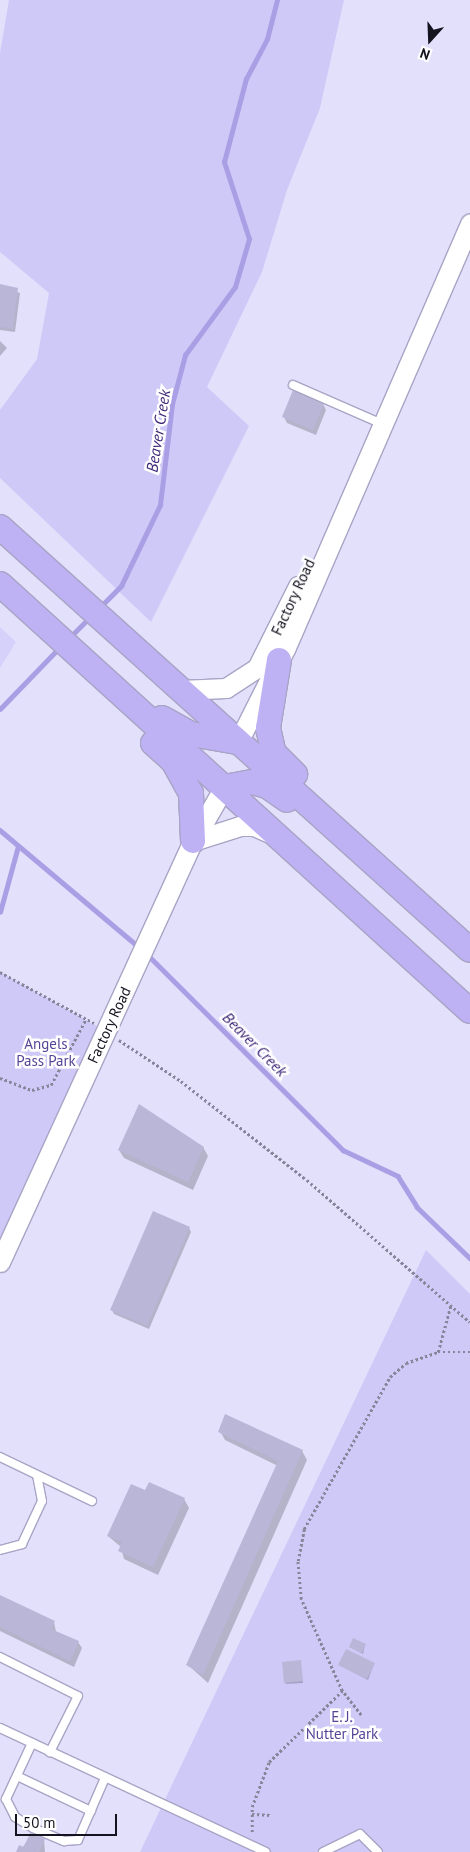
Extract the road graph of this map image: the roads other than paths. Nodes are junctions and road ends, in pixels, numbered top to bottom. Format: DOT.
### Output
graph roads {
  1 [pos="470,222"];
  2 [pos="293,384"];
  3 [pos="380,423"];
  4 [pos="367,452"];
  5 [pos="0,527"];
  6 [pos="0,544"];
  7 [pos="0,573"];
  8 [pos="0,584"];
  9 [pos="37,600"];
  10 [pos="0,602"];
  11 [pos="279,660"];
  12 [pos="111,667"];
  13 [pos="180,690"];
  14 [pos="238,742"];
  15 [pos="224,787"];
  16 [pos="282,839"];
  17 [pos="193,841"];
  18 [pos="426,910"];
  19 [pos="470,950"];
  20 [pos="470,965"];
  21 [pos="470,989"];
  22 [pos="470,1011"];
  23 [pos="0,1262"];
  24 [pos="0,1457"];
  25 [pos="37,1475"];
  26 [pos="92,1501"];
  27 [pos="0,1550"];
  28 [pos="0,1657"];
  29 [pos="0,1728"];
  30 [pos="32,1744"];
  31 [pos="50,1752"];
  32 [pos="17,1776"];
  33 [pos="105,1778"];
  34 [pos="91,1810"];
  35 [pos="266,1852"];
  36 [pos="323,1852"];
  37 [pos="378,1852"];
  1 -- 3 [label="street, Factory Road"];
  2 -- 3 [label="lane"];
  3 -- 4 [label="street, Factory Road"];
  4 -- 11 [label="street, Factory Road"];
  4 -- 13 [label="street, Factory Road"];
  5 -- 9 [label="highway"];
  6 -- 9 [label="highway"];
  7 -- 9 [label="highway"];
  8 -- 9 [label="highway"];
  9 -- 10 [label="highway"];
  9 -- 12 [label="highway"];
  9 -- 12 [label="highway"];
  11 -- 14 [label="street, Factory Road"];
  11 -- 18 [label="highway"];
  12 -- 13 [label="highway"];
  12 -- 14 [label="highway"];
  12 -- 15 [label="highway"];
  12 -- 17 [label="highway"];
  13 -- 14 [label="highway"];
  14 -- 18 [label="highway"];
  15 -- 16 [label="highway"];
  15 -- 17 [label="street, Factory Road"];
  15 -- 20 [label="highway"];
  16 -- 17 [label="street"];
  16 -- 21 [label="highway"];
  16 -- 22 [label="highway"];
  17 -- 23 [label="street, Factory Road"];
  18 -- 19 [label="highway"];
  24 -- 25 [label="lane"];
  25 -- 26 [label="lane"];
  25 -- 27 [label="lane"];
  28 -- 31 [label="lane"];
  29 -- 30 [label="lane"];
  30 -- 31 [label="lane"];
  30 -- 32 [label="lane"];
  31 -- 33 [label="lane"];
  32 -- 34 [label="lane"];
  32 -- 34 [label="lane"];
  33 -- 34 [label="lane"];
  33 -- 35 [label="lane"];
  36 -- 37 [label="lane"];
}
